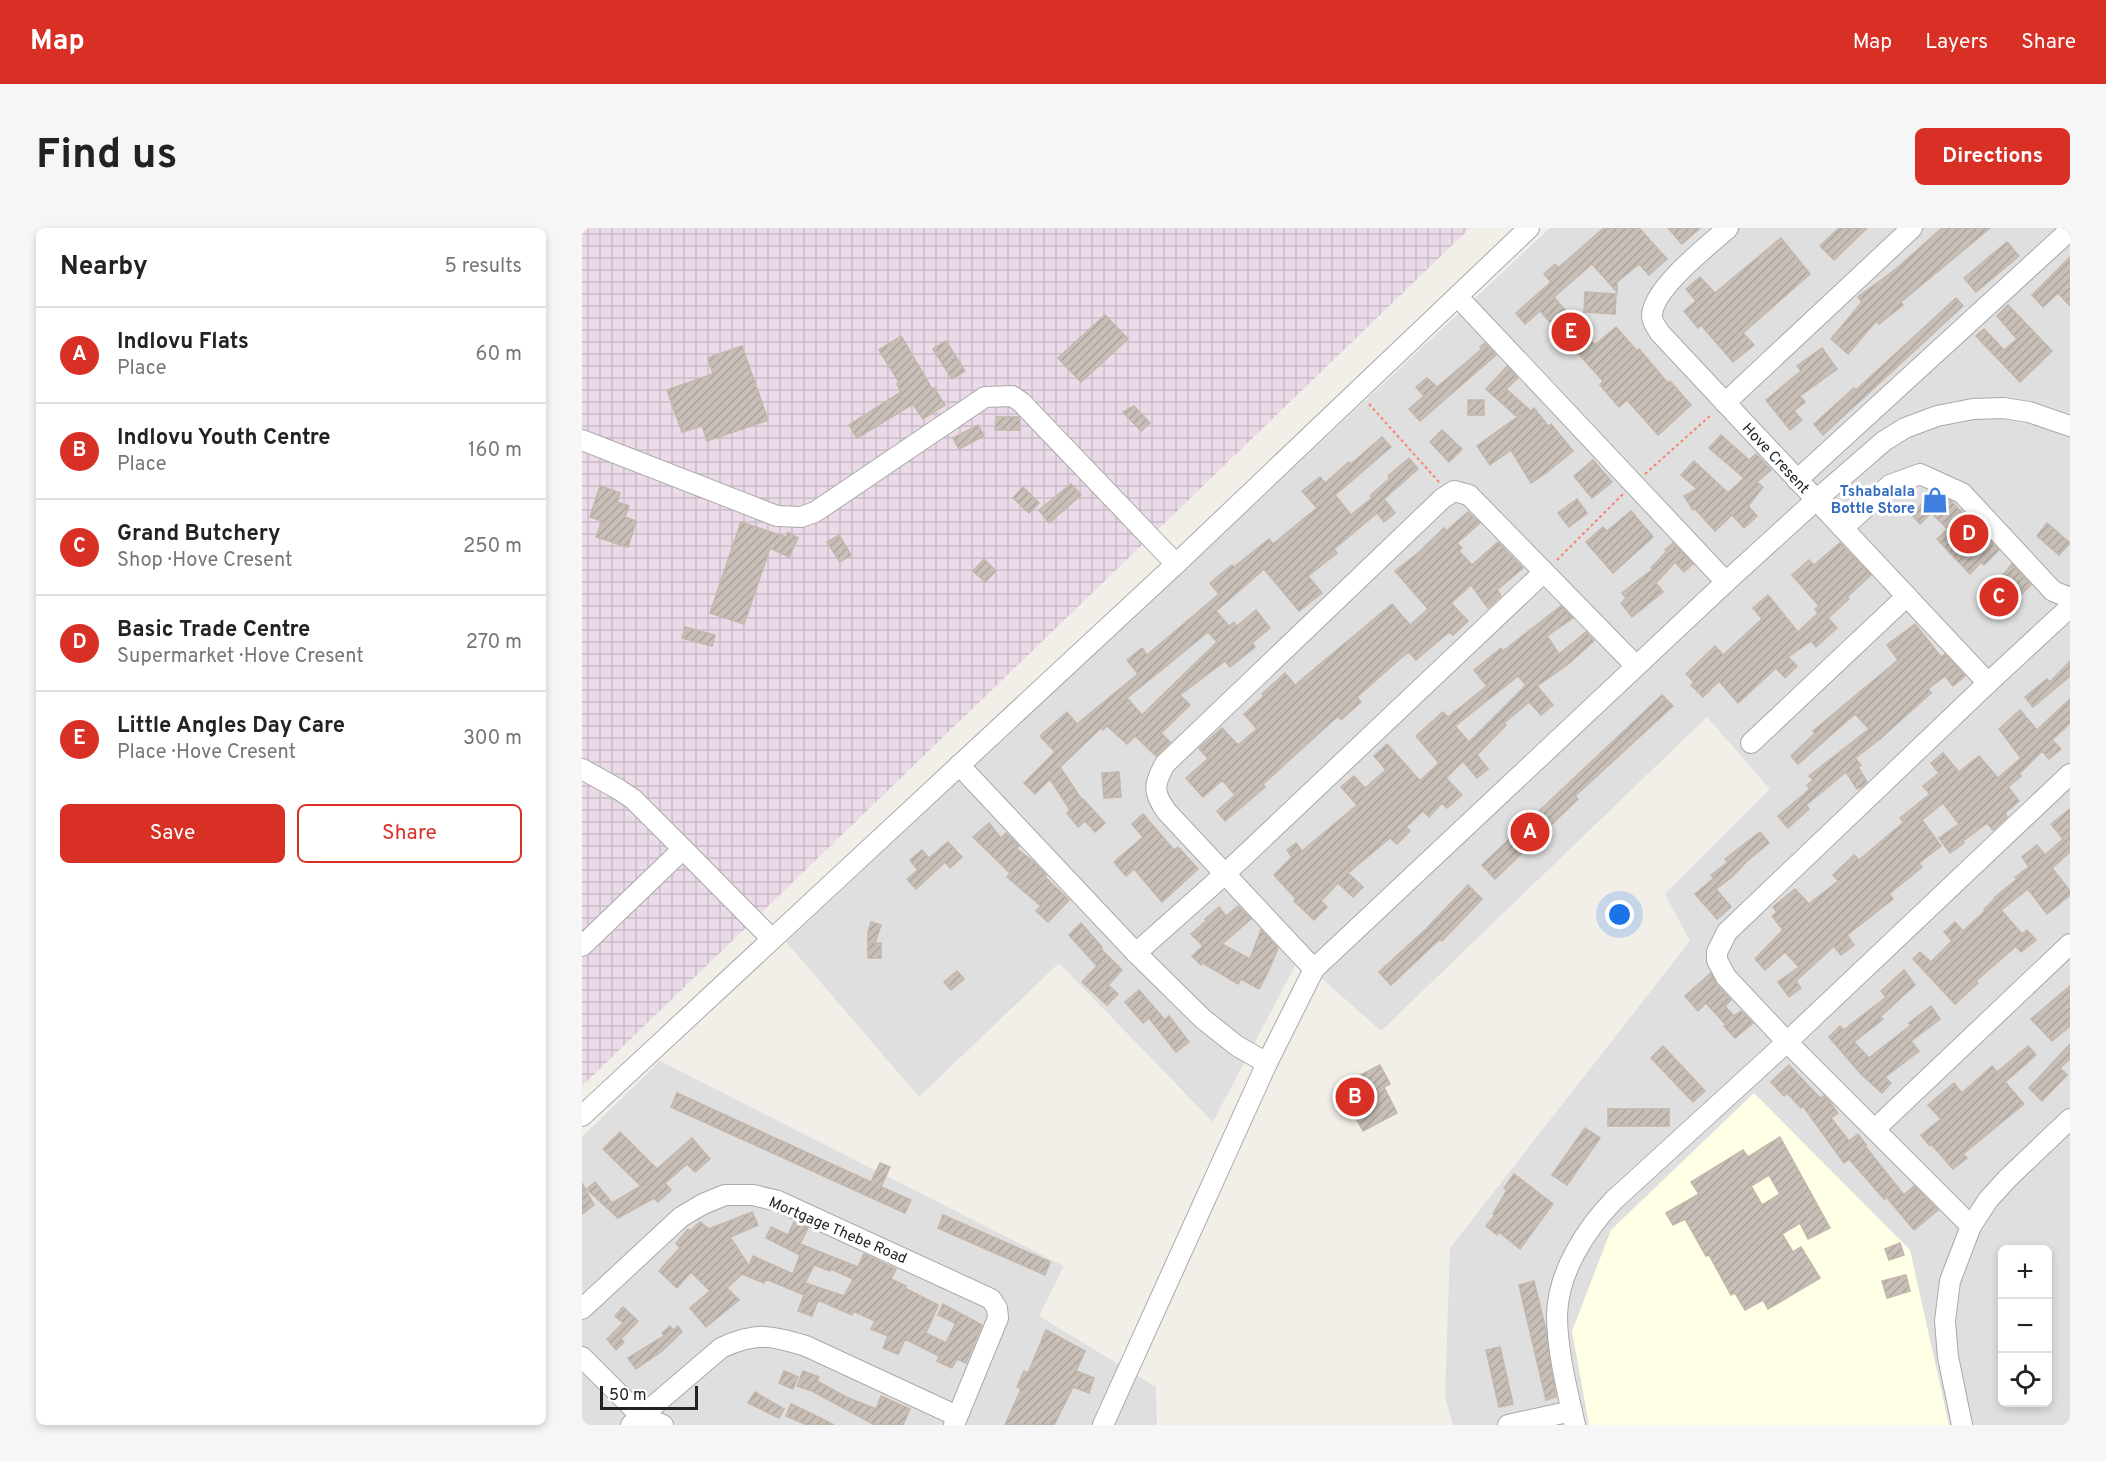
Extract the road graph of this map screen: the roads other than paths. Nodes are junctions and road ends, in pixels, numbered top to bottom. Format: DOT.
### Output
graph roads {
  1 [pos="1529,228"];
  2 [pos="1728,228"];
  3 [pos="1912,228"];
  4 [pos="2070,230"];
  5 [pos="1458,297"];
  6 [pos="1725,403"];
  7 [pos="2070,426"];
  8 [pos="582,440"];
  9 [pos="1797,480"];
  10 [pos="1816,500"];
  11 [pos="1843,528"];
  12 [pos="1176,564"];
  13 [pos="1544,572"];
  14 [pos="1726,582"];
  15 [pos="1907,596"];
  16 [pos="2070,598"];
  17 [pos="2070,608"];
  18 [pos="1636,666"];
  19 [pos="1988,683"];
  20 [pos="1751,743"];
  21 [pos="959,765"];
  22 [pos="582,769"];
  23 [pos="2070,774"];
  24 [pos="683,849"];
  25 [pos="1226,873"];
  26 [pos="771,938"];
  27 [pos="2070,944"];
  28 [pos="582,946"];
  29 [pos="1136,952"];
  30 [pos="1314,969"];
  31 [pos="1787,1042"];
  32 [pos="1267,1063"];
  33 [pos="582,1116"];
  34 [pos="2070,1119"];
  35 [pos="1875,1129"];
  36 [pos="1971,1226"];
  37 [pos="582,1309"];
  38 [pos="582,1357"];
  39 [pos="1573,1418"];
  40 [pos="636,1420"];
  41 [pos="956,1421"];
  42 [pos="663,1425"];
  43 [pos="1103,1425"];
  44 [pos="1508,1425"];
  45 [pos="1962,1425"];
  1 -- 5 [label="street"];
  2 -- 6 [label="street, Hove Cresent"];
  3 -- 6 [label="street"];
  4 -- 9 [label="street"];
  5 -- 12 [label="street"];
  5 -- 14 [label="street"];
  6 -- 9 [label="street, Hove Cresent"];
  7 -- 10 [label="street"];
  8 -- 12 [label="street"];
  9 -- 10 [label="street, Hove Cresent"];
  10 -- 11 [label="street, Hove Cresent"];
  10 -- 14 [label="street"];
  11 -- 15 [label="street, Hove Cresent"];
  11 -- 16 [label="street"];
  12 -- 21 [label="street"];
  13 -- 18 [label="street"];
  13 -- 25 [label="street"];
  13 -- 25 [label="street"];
  14 -- 18 [label="street"];
  15 -- 19 [label="street, Hove Cresent"];
  15 -- 20 [label="street"];
  17 -- 19 [label="street"];
  18 -- 30 [label="street"];
  19 -- 31 [label="street"];
  21 -- 26 [label="street"];
  21 -- 29 [label="street"];
  22 -- 24 [label="street"];
  23 -- 31 [label="street"];
  24 -- 26 [label="street"];
  24 -- 28 [label="street"];
  25 -- 29 [label="street"];
  25 -- 30 [label="street"];
  26 -- 33 [label="street"];
  27 -- 35 [label="street"];
  29 -- 32 [label="street"];
  30 -- 32 [label="street"];
  31 -- 35 [label="street"];
  31 -- 39 [label="street"];
  32 -- 43 [label="street"];
  34 -- 36 [label="street"];
  35 -- 36 [label="street"];
  36 -- 45 [label="street"];
  37 -- 41 [label="street, Mortgage Thebe Road"];
  38 -- 40 [label="street"];
  39 -- 44 [label="street"];
  40 -- 41 [label="street"];
  40 -- 42 [label="street"];
}
